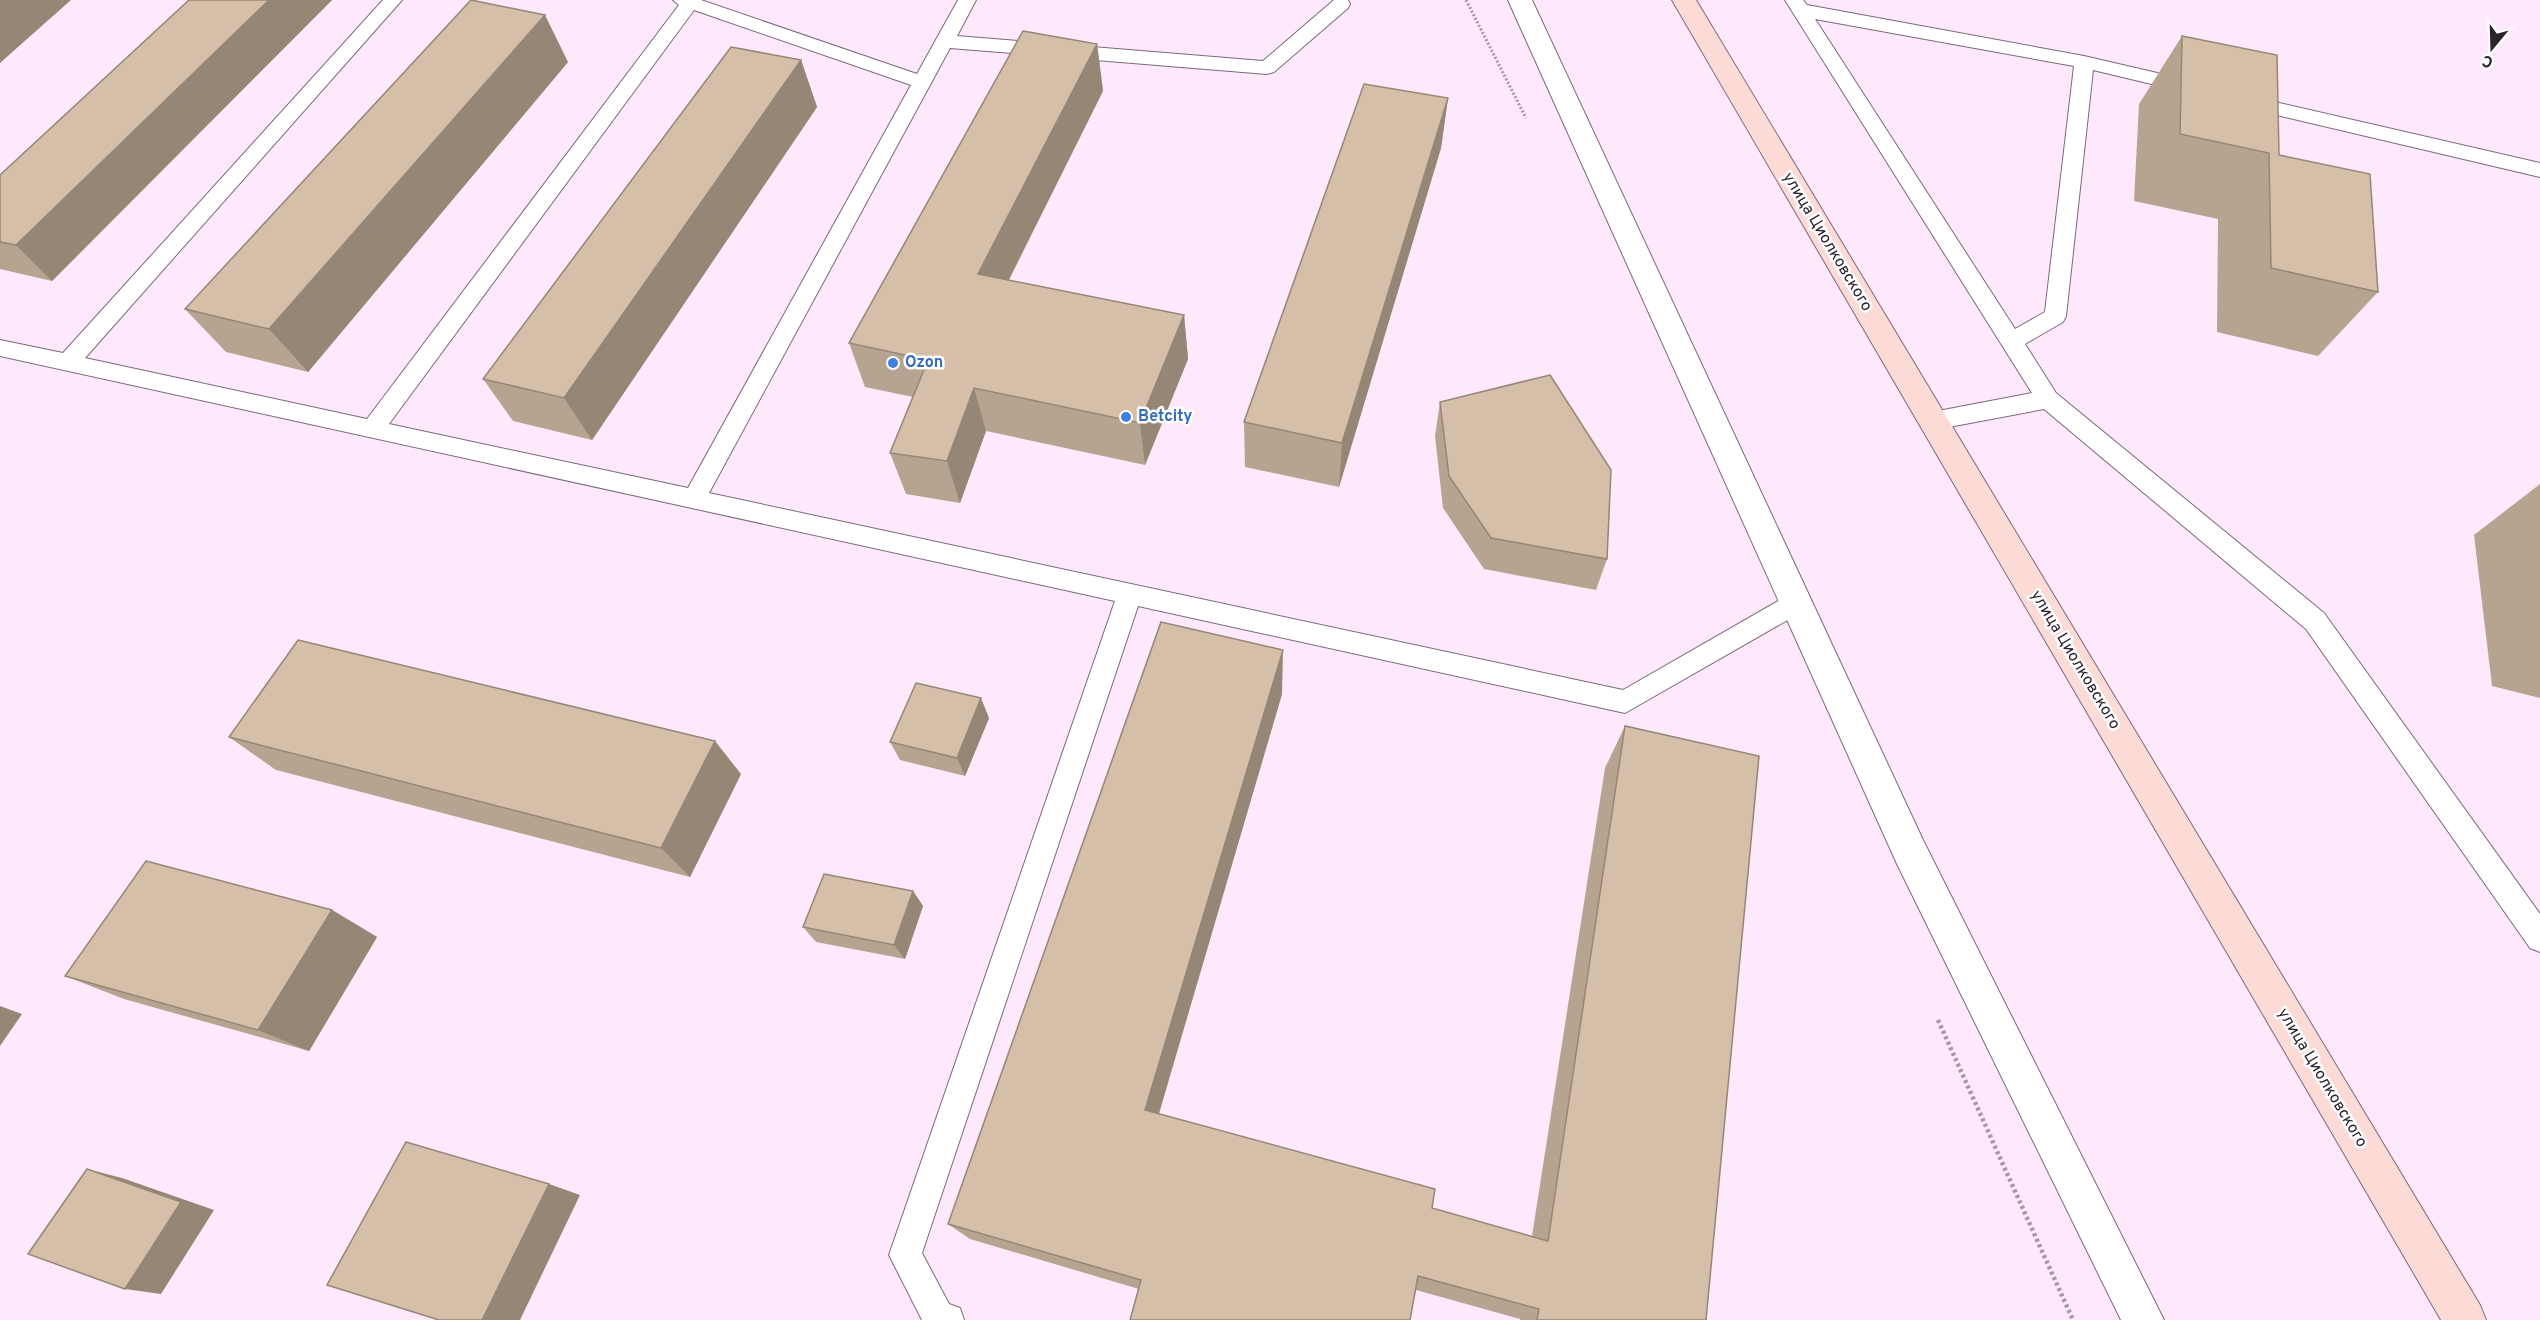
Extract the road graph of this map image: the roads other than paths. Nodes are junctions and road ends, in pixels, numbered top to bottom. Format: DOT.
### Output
graph roads {
  1 [pos="393,0"];
  2 [pos="687,0"];
  3 [pos="967,0"];
  4 [pos="1314,0"];
  5 [pos="1520,0"];
  6 [pos="1684,0"];
  7 [pos="1343,2"];
  8 [pos="1797,5"];
  9 [pos="944,41"];
  10 [pos="2084,62"];
  11 [pos="922,82"];
  12 [pos="2540,170"];
  13 [pos="2010,342"];
  14 [pos="0,348"];
  15 [pos="67,363"];
  16 [pos="2048,399"];
  17 [pos="1933,421"];
  18 [pos="372,429"];
  19 [pos="694,499"];
  20 [pos="1130,594"];
  21 [pos="1796,603"];
  22 [pos="2540,938"];
  23 [pos="948,1320"];
  24 [pos="2143,1320"];
  25 [pos="2465,1320"];
  1 -- 15 [label="lane"];
  2 -- 11 [label="lane"];
  2 -- 18 [label="lane"];
  3 -- 9 [label="lane"];
  4 -- 7 [label="lane"];
  5 -- 21 [label="street"];
  6 -- 17 [label="main road, улица Циолковского"];
  7 -- 9 [label="lane"];
  8 -- 10 [label="lane"];
  8 -- 13 [label="lane"];
  9 -- 11 [label="lane"];
  10 -- 12 [label="lane"];
  10 -- 13 [label="lane"];
  11 -- 19 [label="lane"];
  13 -- 16 [label="lane"];
  14 -- 15 [label="lane"];
  15 -- 18 [label="lane"];
  16 -- 17 [label="lane"];
  16 -- 22 [label="lane"];
  17 -- 25 [label="main road, улица Циолковского"];
  18 -- 19 [label="lane"];
  19 -- 20 [label="lane"];
  20 -- 21 [label="lane"];
  20 -- 23 [label="lane"];
  21 -- 24 [label="street"];
}
